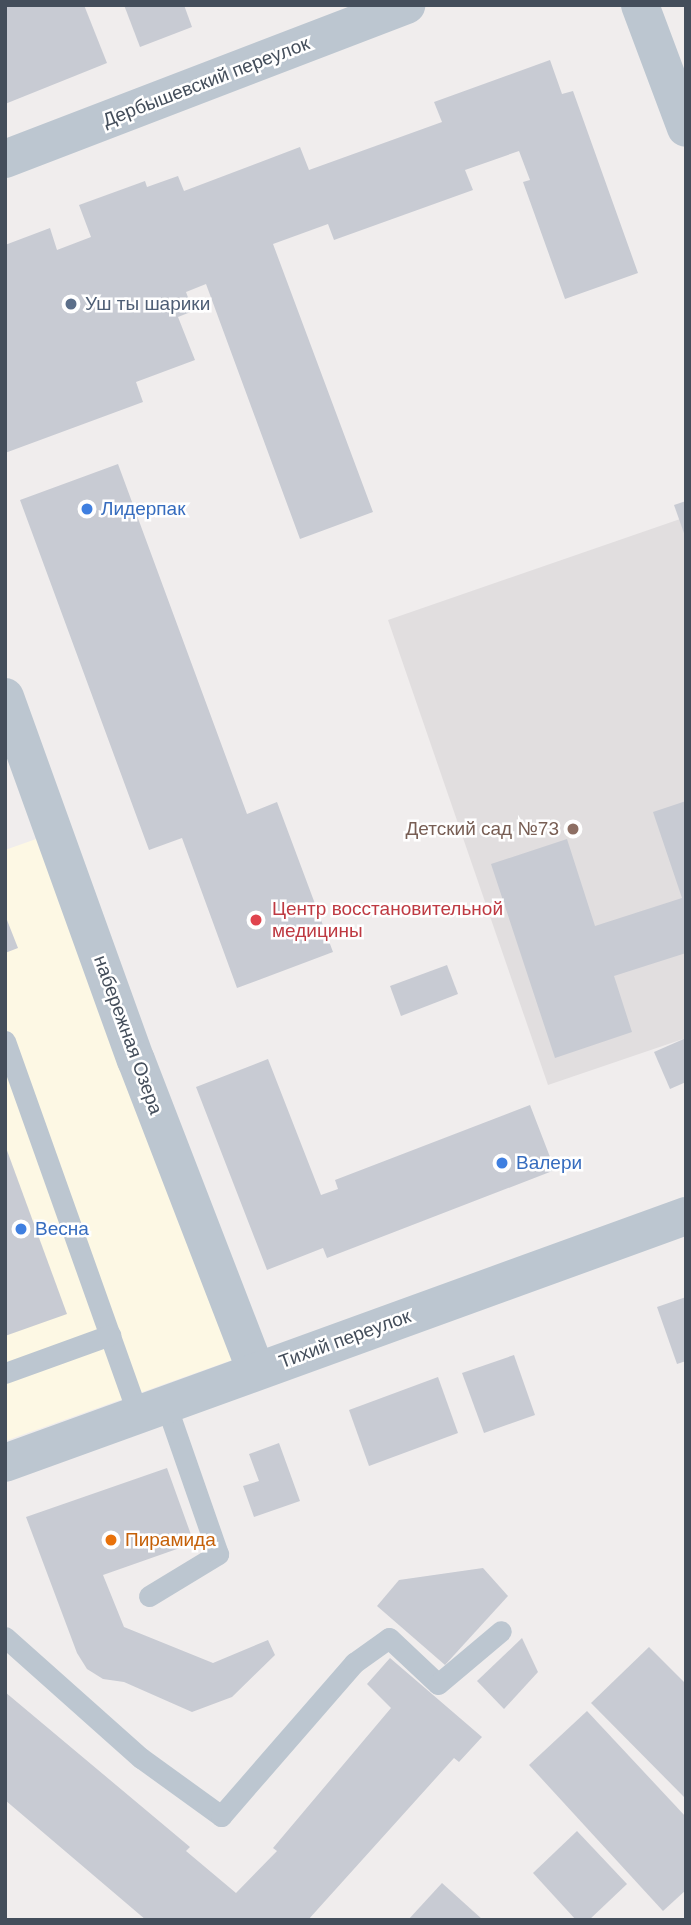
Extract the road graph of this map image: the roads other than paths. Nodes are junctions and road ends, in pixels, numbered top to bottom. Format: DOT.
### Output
graph roads {
  1 [pos="407,5"];
  2 [pos="640,5"];
  3 [pos="679,90"];
  4 [pos="686,128"];
  5 [pos="5,159"];
  6 [pos="5,697"];
  7 [pos="5,1041"];
  8 [pos="686,1216"];
  9 [pos="110,1335"];
  10 [pos="256,1371"];
  11 [pos="5,1373"];
  12 [pos="152,1410"];
  13 [pos="5,1463"];
  14 [pos="149,1596"];
  15 [pos="501,1631"];
  16 [pos="5,1637"];
  1 -- 5 [label="street, Дербышевский переулок"];
  2 -- 3 [label="street"];
  3 -- 4 [label="street"];
  6 -- 10 [label="street, набережная Озера"];
  7 -- 9 [label="lane"];
  8 -- 10 [label="street, Тихий переулок"];
  9 -- 11 [label="lane"];
  9 -- 12 [label="lane"];
  10 -- 12 [label="street, Тихий переулок"];
  12 -- 13 [label="street, Тихий переулок"];
  12 -- 14 [label="lane"];
  15 -- 16 [label="lane"];
}
